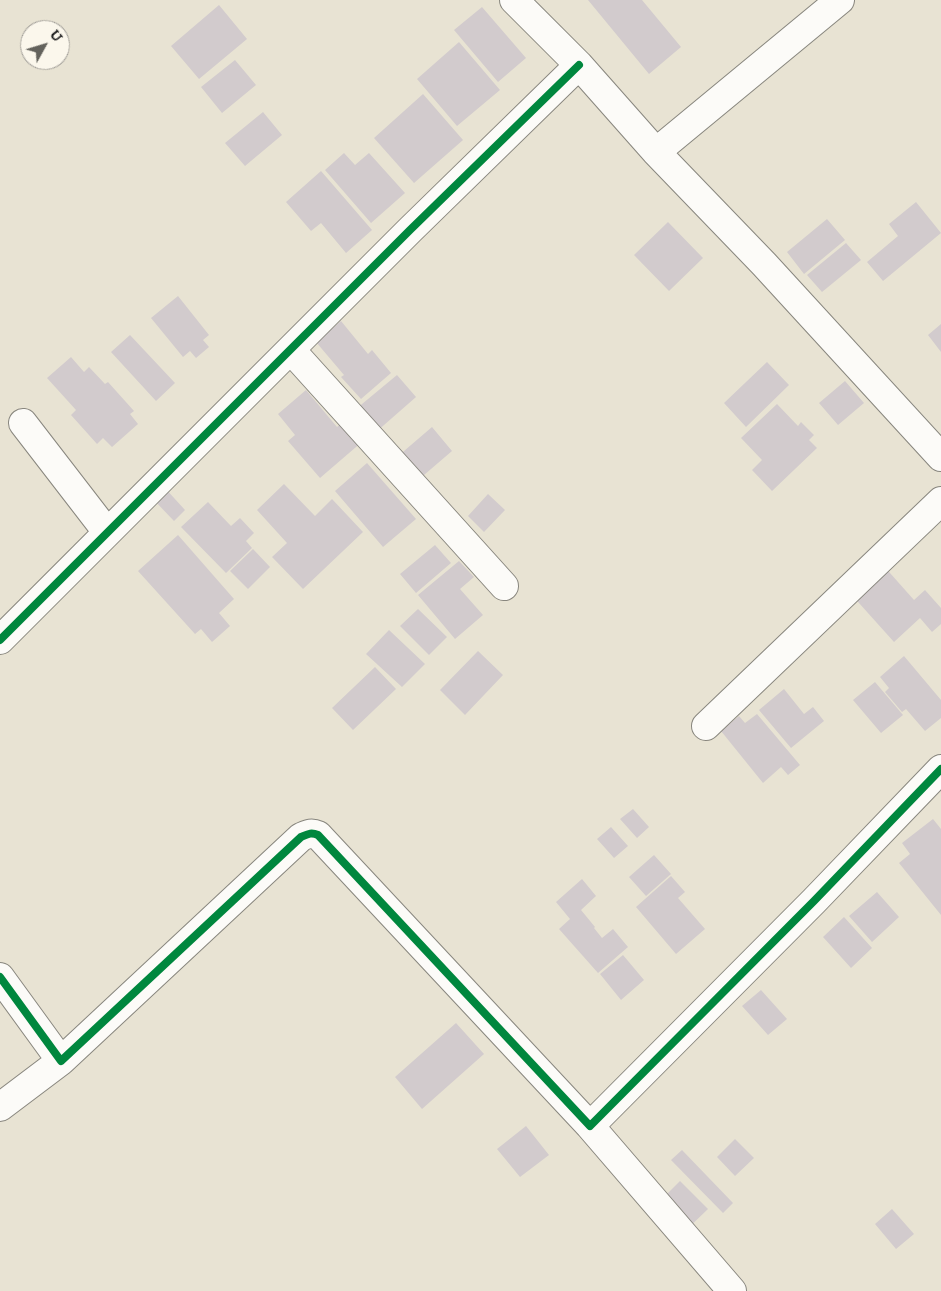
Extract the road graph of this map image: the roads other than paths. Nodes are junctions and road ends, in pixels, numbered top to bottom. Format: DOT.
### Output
graph roads {
  1 [pos="514,0"];
  2 [pos="840,0"];
  3 [pos="578,65"];
  4 [pos="656,152"];
  5 [pos="291,350"];
  6 [pos="23,423"];
  7 [pos="941,457"];
  8 [pos="941,500"];
  9 [pos="107,532"];
  10 [pos="504,586"];
  11 [pos="0,640"];
  12 [pos="706,726"];
  13 [pos="941,769"];
  14 [pos="0,977"];
  15 [pos="61,1061"];
  16 [pos="0,1107"];
  17 [pos="590,1126"];
  18 [pos="732,1291"];
  1 -- 3 [label="street"];
  2 -- 4 [label="street"];
  3 -- 4 [label="street"];
  3 -- 5 [label="street"];
  4 -- 7 [label="street"];
  5 -- 9 [label="street"];
  5 -- 10 [label="street"];
  6 -- 9 [label="street"];
  8 -- 12 [label="street"];
  9 -- 11 [label="street"];
  13 -- 17 [label="street"];
  14 -- 15 [label="street"];
  15 -- 16 [label="street"];
  15 -- 17 [label="street"];
  17 -- 18 [label="street"];
}
